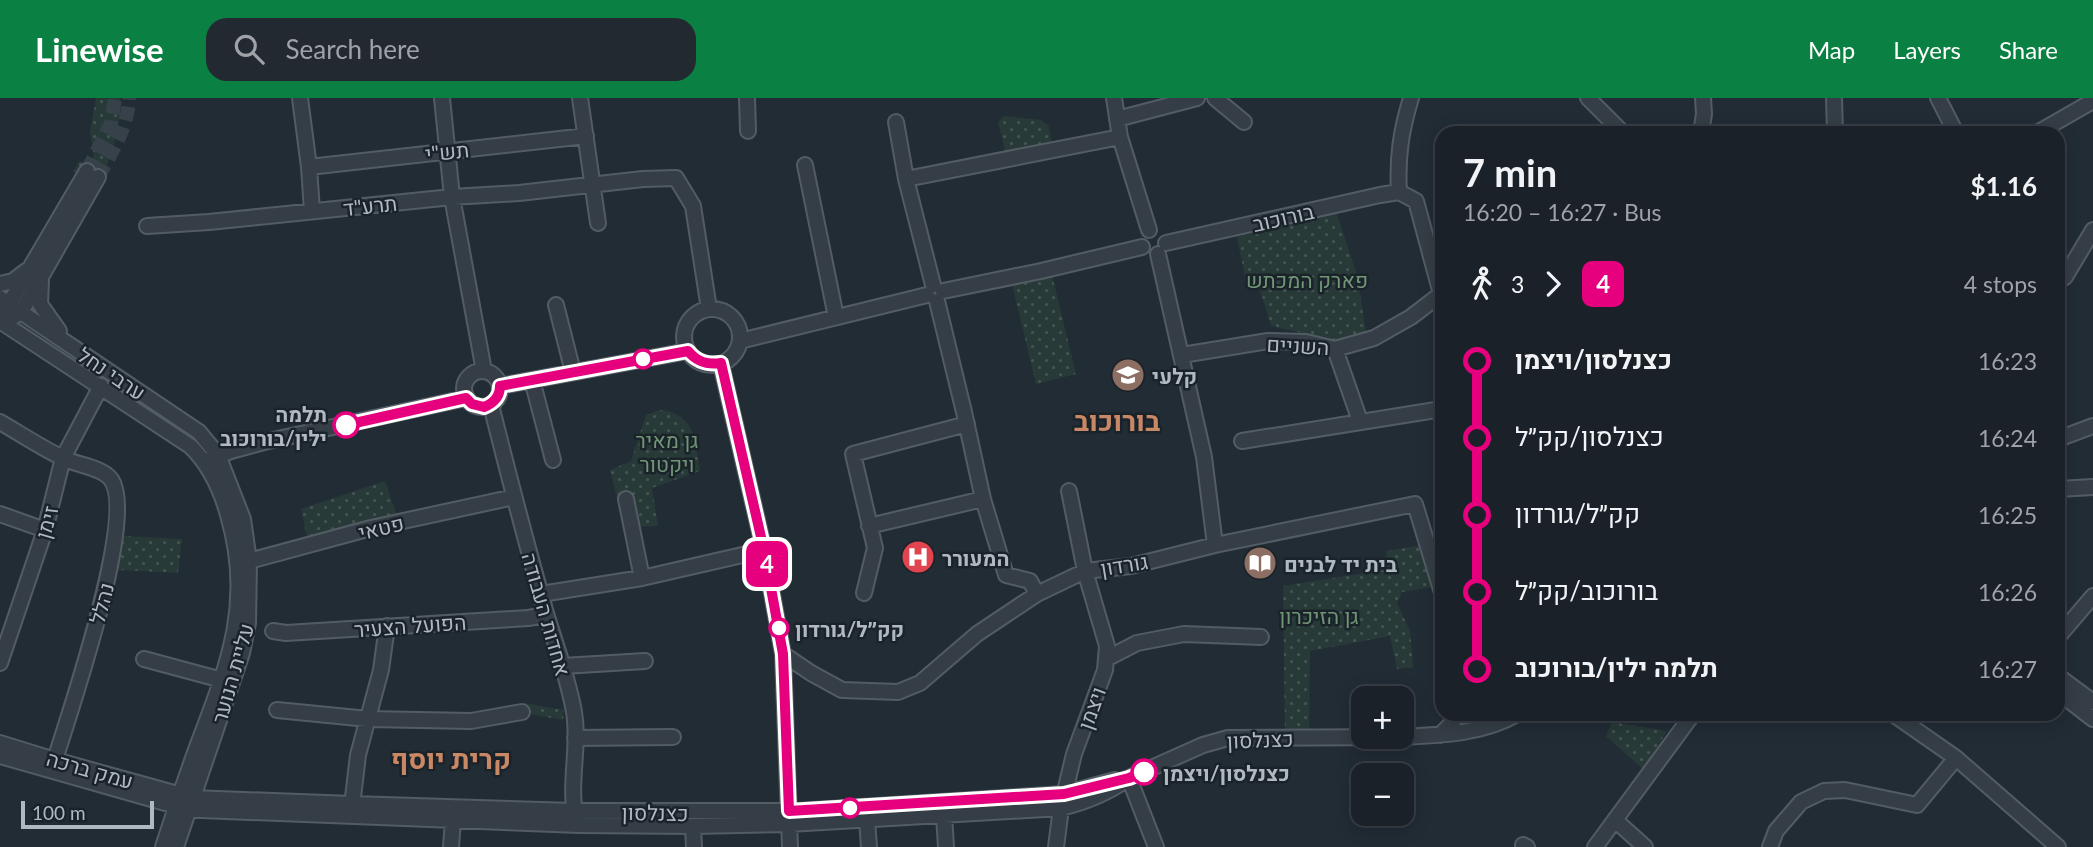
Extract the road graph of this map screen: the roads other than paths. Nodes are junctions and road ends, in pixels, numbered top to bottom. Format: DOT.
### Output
graph roads {
  1 [pos="300,98"];
  2 [pos="442,98"];
  3 [pos="580,98"];
  4 [pos="747,98"];
  5 [pos="1114,98"];
  6 [pos="1196,98"];
  7 [pos="1215,98"];
  8 [pos="1411,98"];
  9 [pos="1588,98"];
  10 [pos="1703,98"];
  11 [pos="1833,98"];
  12 [pos="2092,100"];
  13 [pos="1941,104"];
  14 [pos="1118,119"];
  15 [pos="897,122"];
  16 [pos="1244,122"];
  17 [pos="1616,126"];
  18 [pos="1702,126"];
  19 [pos="1835,126"];
  20 [pos="1952,126"];
  21 [pos="2049,126"];
  22 [pos="748,131"];
  23 [pos="586,136"];
  24 [pos="1120,136"];
  25 [pos="448,150"];
  26 [pos="805,165"];
  27 [pos="309,167"];
  28 [pos="92,174"];
  29 [pos="906,179"];
  30 [pos="593,185"];
  31 [pos="1399,192"];
  32 [pos="452,197"];
  33 [pos="312,211"];
  34 [pos="598,223"];
  35 [pos="147,226"];
  36 [pos="1149,230"];
  37 [pos="2093,230"];
  38 [pos="1142,247"];
  39 [pos="1162,249"];
  40 [pos="36,271"];
  41 [pos="1435,272"];
  42 [pos="2065,277"];
  43 [pos="0,284"];
  44 [pos="935,293"];
  45 [pos="1435,300"];
  46 [pos="10,304"];
  47 [pos="556,305"];
  48 [pos="709,309"];
  49 [pos="836,317"];
  50 [pos="2,322"];
  51 [pos="740,341"];
  52 [pos="68,343"];
  53 [pos="1335,349"];
  54 [pos="688,351"];
  55 [pos="1182,355"];
  56 [pos="721,363"];
  57 [pos="484,371"];
  58 [pos="573,372"];
  59 [pos="532,380"];
  60 [pos="101,386"];
  61 [pos="500,386"];
  62 [pos="466,398"];
  63 [pos="491,405"];
  64 [pos="1435,410"];
  65 [pos="1360,421"];
  66 [pos="0,422"];
  67 [pos="967,424"];
  68 [pos="2093,426"];
  69 [pos="2065,436"];
  70 [pos="1242,441"];
  71 [pos="63,458"];
  72 [pos="212,458"];
  73 [pos="553,460"];
  74 [pos="2093,487"];
  75 [pos="2065,489"];
  76 [pos="1069,491"];
  77 [pos="514,497"];
  78 [pos="626,499"];
  79 [pos="983,499"];
  80 [pos="0,514"];
  81 [pos="869,526"];
  82 [pos="45,530"];
  83 [pos="1215,545"];
  84 [pos="764,550"];
  85 [pos="249,561"];
  86 [pos="1435,570"];
  87 [pos="1085,571"];
  88 [pos="642,578"];
  89 [pos="864,593"];
  90 [pos="541,594"];
  91 [pos="1037,594"];
  92 [pos="2093,596"];
  93 [pos="547,615"];
  94 [pos="387,626"];
  95 [pos="2065,629"];
  96 [pos="273,631"];
  97 [pos="1261,637"];
  98 [pos="783,654"];
  99 [pos="144,659"];
  100 [pos="1106,659"];
  101 [pos="645,661"];
  102 [pos="0,663"];
  103 [pos="563,666"];
  104 [pos="222,680"];
  105 [pos="2065,681"];
  106 [pos="2065,697"];
  107 [pos="2093,702"];
  108 [pos="277,710"];
  109 [pos="522,712"];
  110 [pos="368,719"];
  111 [pos="2093,719"];
  112 [pos="1453,721"];
  113 [pos="1460,721"];
  114 [pos="1501,721"];
  115 [pos="1688,721"];
  116 [pos="1903,721"];
  117 [pos="1467,731"];
  118 [pos="1440,735"];
  119 [pos="1414,736"];
  120 [pos="673,737"];
  121 [pos="1351,737"];
  122 [pos="575,738"];
  123 [pos="0,743"];
  124 [pos="0,757"];
  125 [pos="1956,758"];
  126 [pos="55,760"];
  127 [pos="42,769"];
  128 [pos="1129,778"];
  129 [pos="573,784"];
  130 [pos="1063,801"];
  131 [pos="184,802"];
  132 [pos="349,810"];
  133 [pos="548,810"];
  134 [pos="574,811"];
  135 [pos="944,815"];
  136 [pos="789,818"];
  137 [pos="453,820"];
  138 [pos="867,820"];
  139 [pos="1615,820"];
  140 [pos="579,825"];
  141 [pos="693,827"];
  142 [pos="163,847"];
  143 [pos="176,847"];
  144 [pos="452,847"];
  145 [pos="694,847"];
  146 [pos="790,847"];
  147 [pos="869,847"];
  148 [pos="946,847"];
  149 [pos="1056,847"];
  150 [pos="1156,847"];
  151 [pos="1595,847"];
  152 [pos="1645,847"];
  153 [pos="1770,847"];
  154 [pos="2059,847"];
  1 -- 27 [label="street"];
  2 -- 25 [label="street"];
  3 -- 23 [label="street"];
  4 -- 22 [label="street"];
  5 -- 14 [label="street"];
  6 -- 14 [label="street"];
  7 -- 16 [label="street"];
  8 -- 31 [label="street"];
  9 -- 17 [label="street"];
  10 -- 18 [label="street"];
  11 -- 19 [label="street"];
  12 -- 21 [label="street"];
  13 -- 20 [label="street"];
  14 -- 24 [label="street"];
  15 -- 29 [label="street"];
  23 -- 25 [label="street, תש\"י"];
  23 -- 30 [label="street"];
  24 -- 29 [label="street"];
  24 -- 36 [label="street"];
  25 -- 27 [label="street, תש\"י"];
  25 -- 32 [label="street"];
  26 -- 49 [label="street"];
  27 -- 33 [label="street"];
  28 -- 40 [label="street"];
  29 -- 44 [label="street"];
  30 -- 32 [label="street, תרע\"ד"];
  30 -- 34 [label="street"];
  30 -- 48 [label="street, תרע\"ד"];
  31 -- 39 [label="street, בורוכוב"];
  31 -- 41 [label="street"];
  32 -- 33 [label="street, תרע\"ד"];
  32 -- 57 [label="street"];
  33 -- 35 [label="street, תרע\"ד"];
  36 -- 38 [label="street"];
  36 -- 39 [label="street"];
  37 -- 42 [label="street"];
  38 -- 39 [label="street"];
  38 -- 44 [label="street"];
  39 -- 55 [label="street"];
  40 -- 43 [label="street"];
  40 -- 46 [label="street"];
  40 -- 52 [label="street"];
  44 -- 49 [label="street"];
  44 -- 67 [label="street"];
  45 -- 53 [label="street, השניים"];
  46 -- 50 [label="street"];
  46 -- 52 [label="street, ערבי נחל"];
  47 -- 58 [label="street"];
  48 -- 51 [label="street"];
  48 -- 54 [label="street"];
  49 -- 51 [label="street"];
  50 -- 60 [label="street, ערבי נחל"];
  51 -- 56 [label="street"];
  52 -- 72 [label="street, ערבי נחל"];
  53 -- 55 [label="street, השניים"];
  53 -- 65 [label="street"];
  54 -- 56 [label="street"];
  54 -- 58 [label="street"];
  55 -- 83 [label="street"];
  56 -- 84 [label="street"];
  57 -- 61 [label="street"];
  57 -- 62 [label="street"];
  58 -- 59 [label="street"];
  59 -- 61 [label="street"];
  59 -- 73 [label="street"];
  60 -- 71 [label="street, זימן"];
  60 -- 72 [label="street, ערבי נחל"];
  61 -- 63 [label="street"];
  62 -- 63 [label="street"];
  62 -- 72 [label="street"];
  63 -- 77 [label="street, אחדות העבודה"];
  64 -- 65 [label="street"];
  65 -- 70 [label="street"];
  66 -- 71 [label="street"];
  67 -- 79 [label="street"];
  67 -- 81 [label="street"];
  68 -- 69 [label="street"];
  71 -- 82 [label="street, זימן"];
  71 -- 126 [label="street, נהלל"];
  72 -- 85 [label="street, עליית הנוער"];
  72 -- 104 [label="street, עליית הנוער"];
  74 -- 75 [label="street"];
  76 -- 87 [label="street, ויצמן"];
  77 -- 85 [label="street, פטאי"];
  77 -- 90 [label="street, אחדות העבודה"];
  78 -- 88 [label="street"];
  79 -- 81 [label="street"];
  79 -- 91 [label="street"];
  80 -- 82 [label="street"];
  81 -- 89 [label="street"];
  82 -- 102 [label="street, זימן"];
  83 -- 86 [label="street, גורדון"];
  83 -- 87 [label="street, גורדון"];
  84 -- 88 [label="street"];
  84 -- 98 [label="street"];
  85 -- 131 [label="street, עליית הנוער"];
  87 -- 91 [label="street, גורדון"];
  87 -- 100 [label="street, ויצמן"];
  88 -- 90 [label="street"];
  90 -- 93 [label="street, אחדות העבודה"];
  91 -- 98 [label="street, גורדון"];
  92 -- 95 [label="street"];
  93 -- 94 [label="street, הפועל הצעיר"];
  93 -- 103 [label="street, אחדות העבודה"];
  94 -- 96 [label="street, הפועל הצעיר"];
  94 -- 110 [label="street"];
  97 -- 100 [label="street"];
  98 -- 136 [label="street"];
  99 -- 104 [label="street"];
  100 -- 130 [label="street, ויצמן"];
  101 -- 103 [label="street"];
  103 -- 122 [label="street, אחדות העבודה"];
  104 -- 131 [label="street, עליית הנוער"];
  105 -- 107 [label="street"];
  106 -- 111 [label="street"];
  108 -- 110 [label="street"];
  109 -- 110 [label="street"];
  110 -- 132 [label="street"];
  112 -- 118 [label="street"];
  113 -- 117 [label="street"];
  114 -- 117 [label="street, כצנלסון"];
  115 -- 139 [label="street"];
  116 -- 125 [label="street"];
  117 -- 118 [label="street, כצנלסון"];
  118 -- 119 [label="street, כצנלסון"];
  120 -- 122 [label="street"];
  121 -- 128 [label="street, כצנלסון"];
  122 -- 129 [label="street, אחדות העבודה"];
  123 -- 126 [label="street, עמק ברכה"];
  124 -- 127 [label="street, עמק ברכה"];
  125 -- 153 [label="street"];
  125 -- 154 [label="street"];
  126 -- 127 [label="street"];
  126 -- 131 [label="street, עמק ברכה"];
  127 -- 131 [label="street, עמק ברכה"];
  128 -- 130 [label="street, כצנלסון"];
  128 -- 150 [label="street"];
  129 -- 133 [label="street"];
  129 -- 134 [label="street, אחדות העבודה"];
  130 -- 135 [label="street, כצנלסון"];
  130 -- 136 [label="street, כצנלסון"];
  130 -- 149 [label="street, ויצמן"];
  131 -- 132 [label="street, כצנלסון"];
  131 -- 142 [label="street, עליית הנוער"];
  131 -- 143 [label="street, עליית הנוער"];
  132 -- 133 [label="street, כצנלסון"];
  132 -- 137 [label="street, כצנלסון"];
  133 -- 134 [label="street, כצנלסון"];
  134 -- 136 [label="street, כצנלסון"];
  134 -- 140 [label="street, אחדות העבודה"];
  135 -- 138 [label="street, כצנלסון"];
  135 -- 148 [label="street"];
  136 -- 138 [label="street, כצנלסון"];
  136 -- 141 [label="street, כצנלסון"];
  136 -- 146 [label="street"];
  137 -- 140 [label="street, כצנלסון"];
  137 -- 144 [label="street"];
  138 -- 147 [label="street"];
  139 -- 151 [label="street"];
  139 -- 152 [label="street"];
  140 -- 141 [label="street, כצנלסון"];
  141 -- 145 [label="street"];
}
